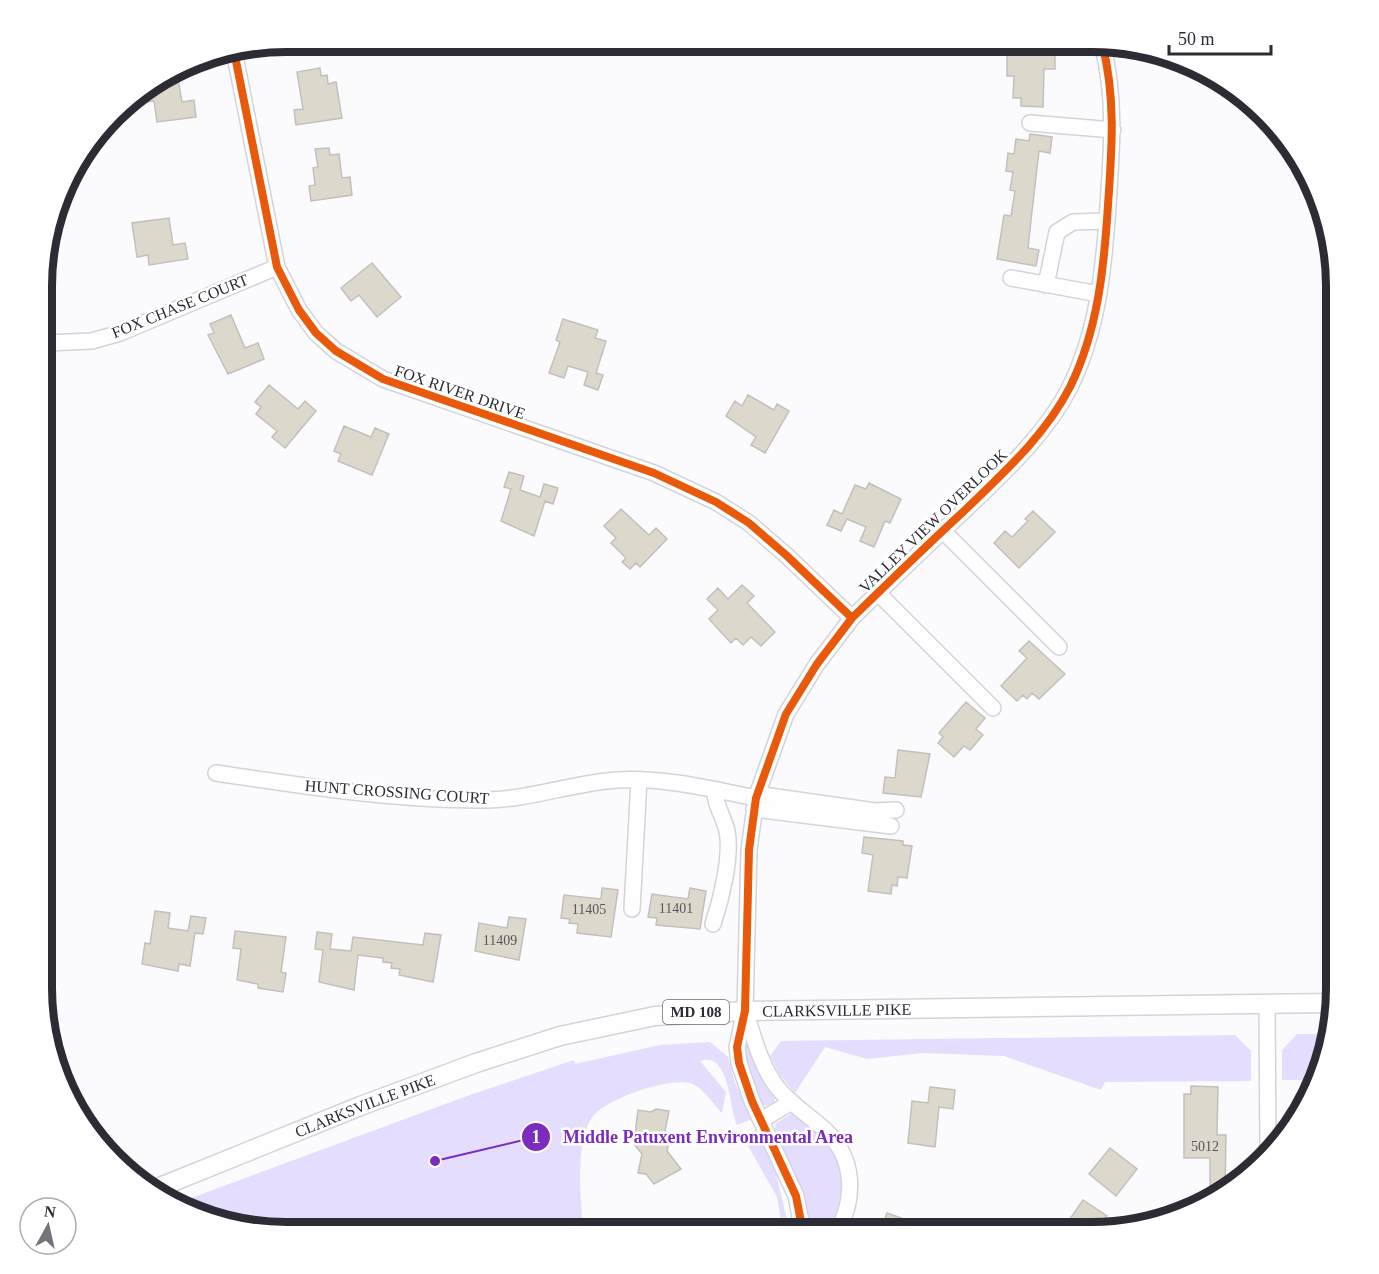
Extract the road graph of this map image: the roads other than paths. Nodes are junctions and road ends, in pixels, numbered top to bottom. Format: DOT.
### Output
graph roads {
  1 [pos="1104,53"];
  2 [pos="235,58"];
  3 [pos="1030,123"];
  4 [pos="1113,130"];
  5 [pos="1107,221"];
  6 [pos="277,267"];
  7 [pos="1011,278"];
  8 [pos="1046,285"];
  9 [pos="1100,294"];
  10 [pos="52,343"];
  11 [pos="943,531"];
  12 [pos="878,593"];
  13 [pos="852,618"];
  14 [pos="1059,647"];
  15 [pos="993,708"];
  16 [pos="216,773"];
  17 [pos="639,780"];
  18 [pos="715,790"];
  19 [pos="756,801"];
  20 [pos="896,810"];
  21 [pos="891,826"];
  22 [pos="632,909"];
  23 [pos="713,924"];
  24 [pos="1267,1003"];
  25 [pos="1326,1003"];
  26 [pos="745,1011"];
  27 [pos="790,1103"];
  28 [pos="763,1119"];
  29 [pos="1268,1142"];
  30 [pos="162,1186"];
  31 [pos="801,1222"];
  32 [pos="843,1222"];
  1 -- 4 [label="street, VALLEY VIEW OVERLOOK"];
  2 -- 6 [label="street, FOX RIVER DRIVE"];
  3 -- 4 [label="street"];
  4 -- 5 [label="street, VALLEY VIEW OVERLOOK"];
  5 -- 8 [label="street"];
  5 -- 9 [label="street, VALLEY VIEW OVERLOOK"];
  6 -- 10 [label="street, FOX CHASE COURT"];
  6 -- 13 [label="street, FOX RIVER DRIVE"];
  7 -- 8 [label="street"];
  8 -- 9 [label="street"];
  9 -- 11 [label="street, VALLEY VIEW OVERLOOK"];
  11 -- 12 [label="street, VALLEY VIEW OVERLOOK"];
  11 -- 14 [label="street"];
  12 -- 13 [label="street, VALLEY VIEW OVERLOOK"];
  12 -- 15 [label="street"];
  13 -- 19 [label="street, VALLEY VIEW OVERLOOK"];
  16 -- 17 [label="street, HUNT CROSSING COURT"];
  17 -- 18 [label="street, HUNT CROSSING COURT"];
  17 -- 22 [label="street"];
  18 -- 19 [label="street, HUNT CROSSING COURT"];
  18 -- 23 [label="street"];
  19 -- 20 [label="street"];
  19 -- 21 [label="street"];
  19 -- 26 [label="street, VALLEY VIEW OVERLOOK"];
  24 -- 25 [label="main road, CLARKSVILLE PIKE / MD 108"];
  24 -- 26 [label="main road, CLARKSVILLE PIKE / MD 108"];
  24 -- 29 [label="street"];
  26 -- 27 [label="street"];
  26 -- 28 [label="street"];
  26 -- 30 [label="main road, CLARKSVILLE PIKE / MD 108"];
  27 -- 28 [label="street"];
  27 -- 32 [label="street"];
  28 -- 31 [label="street"];
}
